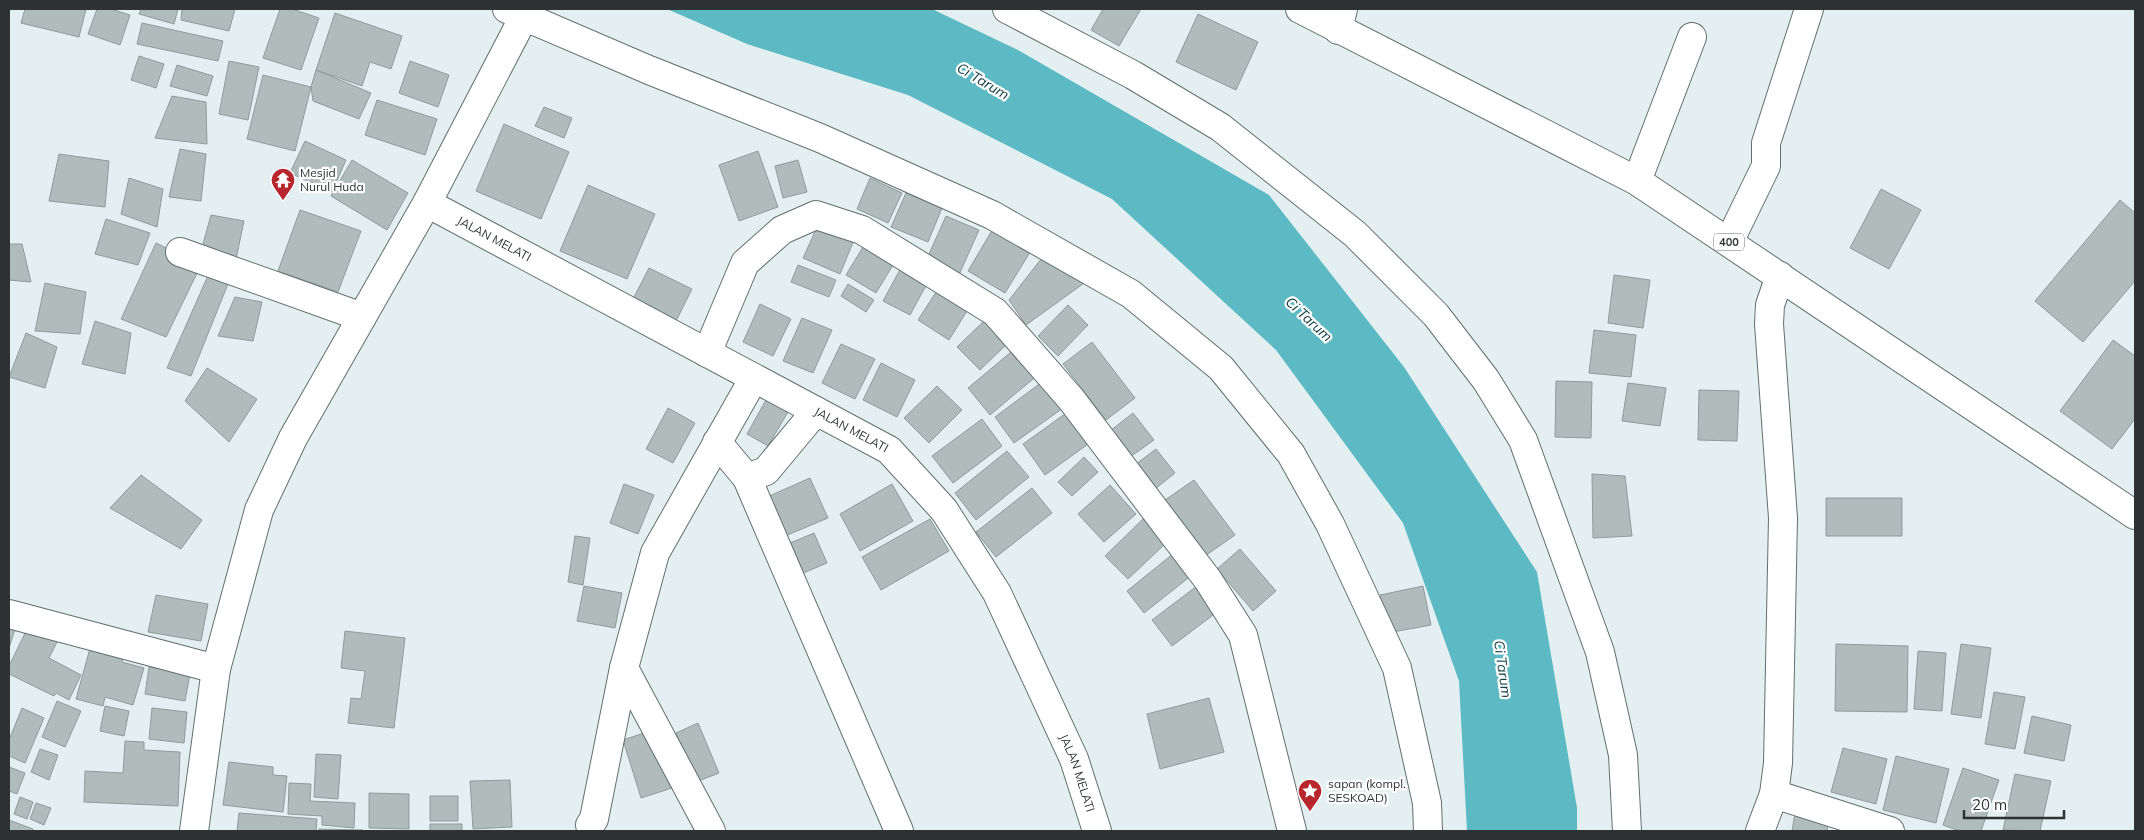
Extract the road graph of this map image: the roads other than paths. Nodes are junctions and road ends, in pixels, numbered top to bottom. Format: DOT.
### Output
graph roads {
  1 [pos="1007,9"];
  2 [pos="1300,9"];
  3 [pos="1809,9"];
  4 [pos="519,11"];
  5 [pos="1340,19"];
  6 [pos="1692,37"];
  7 [pos="1637,181"];
  8 [pos="427,203"];
  9 [pos="1729,242"];
  10 [pos="180,252"];
  11 [pos="1780,276"];
  12 [pos="362,317"];
  13 [pos="708,353"];
  14 [pos="754,378"];
  15 [pos="816,411"];
  16 [pos="717,442"];
  17 [pos="747,478"];
  18 [pos="2135,515"];
  19 [pos="9,614"];
  20 [pos="624,668"];
  21 [pos="216,670"];
  22 [pos="1774,794"];
  23 [pos="590,825"];
  24 [pos="194,831"];
  25 [pos="711,831"];
  26 [pos="899,831"];
  27 [pos="1097,831"];
  28 [pos="1292,831"];
  29 [pos="1428,831"];
  30 [pos="1627,831"];
  31 [pos="1760,831"];
  32 [pos="1890,831"];
  1 -- 30 [label="street"];
  2 -- 5 [label="street, 400"];
  3 -- 9 [label="street"];
  4 -- 8 [label="street"];
  4 -- 29 [label="street"];
  5 -- 7 [label="street, 400"];
  6 -- 7 [label="street"];
  7 -- 9 [label="street, 400"];
  8 -- 12 [label="street"];
  8 -- 13 [label="street, JALAN MELATI"];
  9 -- 11 [label="street, 400"];
  10 -- 12 [label="street"];
  11 -- 18 [label="street, 400"];
  11 -- 22 [label="street"];
  12 -- 21 [label="street"];
  13 -- 14 [label="street, JALAN MELATI"];
  13 -- 28 [label="street"];
  14 -- 15 [label="street, JALAN MELATI"];
  14 -- 16 [label="street"];
  15 -- 17 [label="street"];
  15 -- 27 [label="street, JALAN MELATI"];
  16 -- 17 [label="street"];
  16 -- 20 [label="street"];
  17 -- 26 [label="street"];
  19 -- 21 [label="street"];
  20 -- 23 [label="street"];
  20 -- 25 [label="street"];
  21 -- 24 [label="street"];
  22 -- 31 [label="street"];
  22 -- 32 [label="street"];
}
